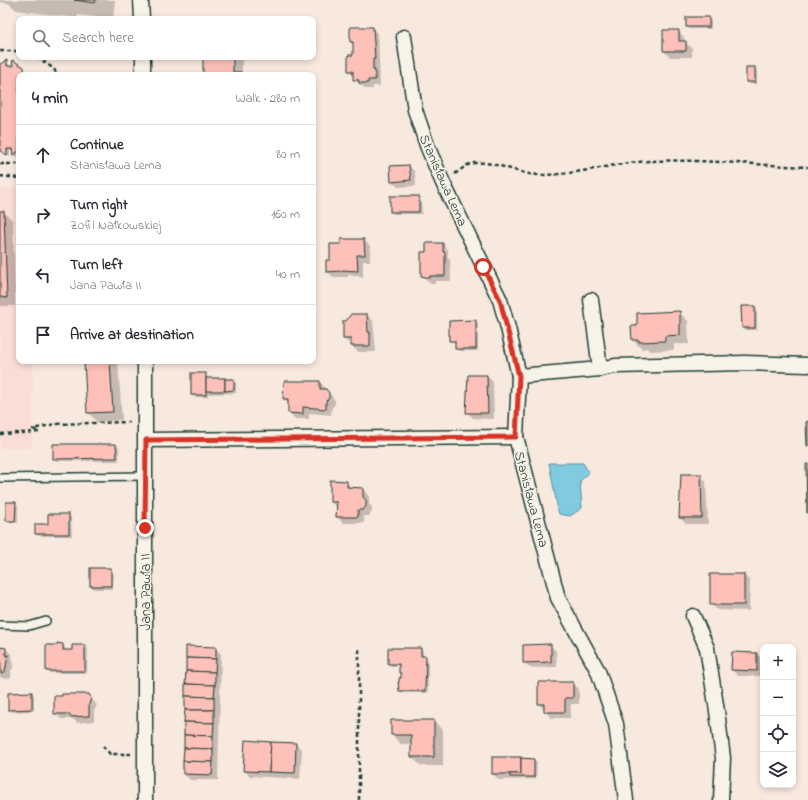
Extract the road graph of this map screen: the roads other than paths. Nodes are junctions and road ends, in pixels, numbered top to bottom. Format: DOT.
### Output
graph roads {
  1 [pos="141,0"];
  2 [pos="142,16"];
  3 [pos="404,37"];
  4 [pos="143,60"];
  5 [pos="143,72"];
  6 [pos="591,300"];
  7 [pos="145,364"];
  8 [pos="808,365"];
  9 [pos="600,369"];
  10 [pos="519,376"];
  11 [pos="516,437"];
  12 [pos="146,440"];
  13 [pos="145,476"];
  14 [pos="0,478"];
  15 [pos="693,616"];
  16 [pos="46,621"];
  17 [pos="0,626"];
  18 [pos="145,800"];
  19 [pos="626,800"];
  20 [pos="721,800"];
  1 -- 2 [label="street"];
  3 -- 10 [label="street, Stanisława Lema"];
  4 -- 5 [label="street"];
  6 -- 9 [label="street"];
  7 -- 12 [label="street, Jana Pawła II"];
  8 -- 9 [label="street"];
  9 -- 10 [label="street"];
  10 -- 11 [label="street, Stanisława Lema"];
  11 -- 12 [label="street"];
  11 -- 19 [label="street, Stanisława Lema"];
  12 -- 13 [label="street, Jana Pawła II"];
  13 -- 14 [label="lane"];
  13 -- 18 [label="street, Jana Pawła II"];
  15 -- 20 [label="street"];
  16 -- 17 [label="lane"];
}
